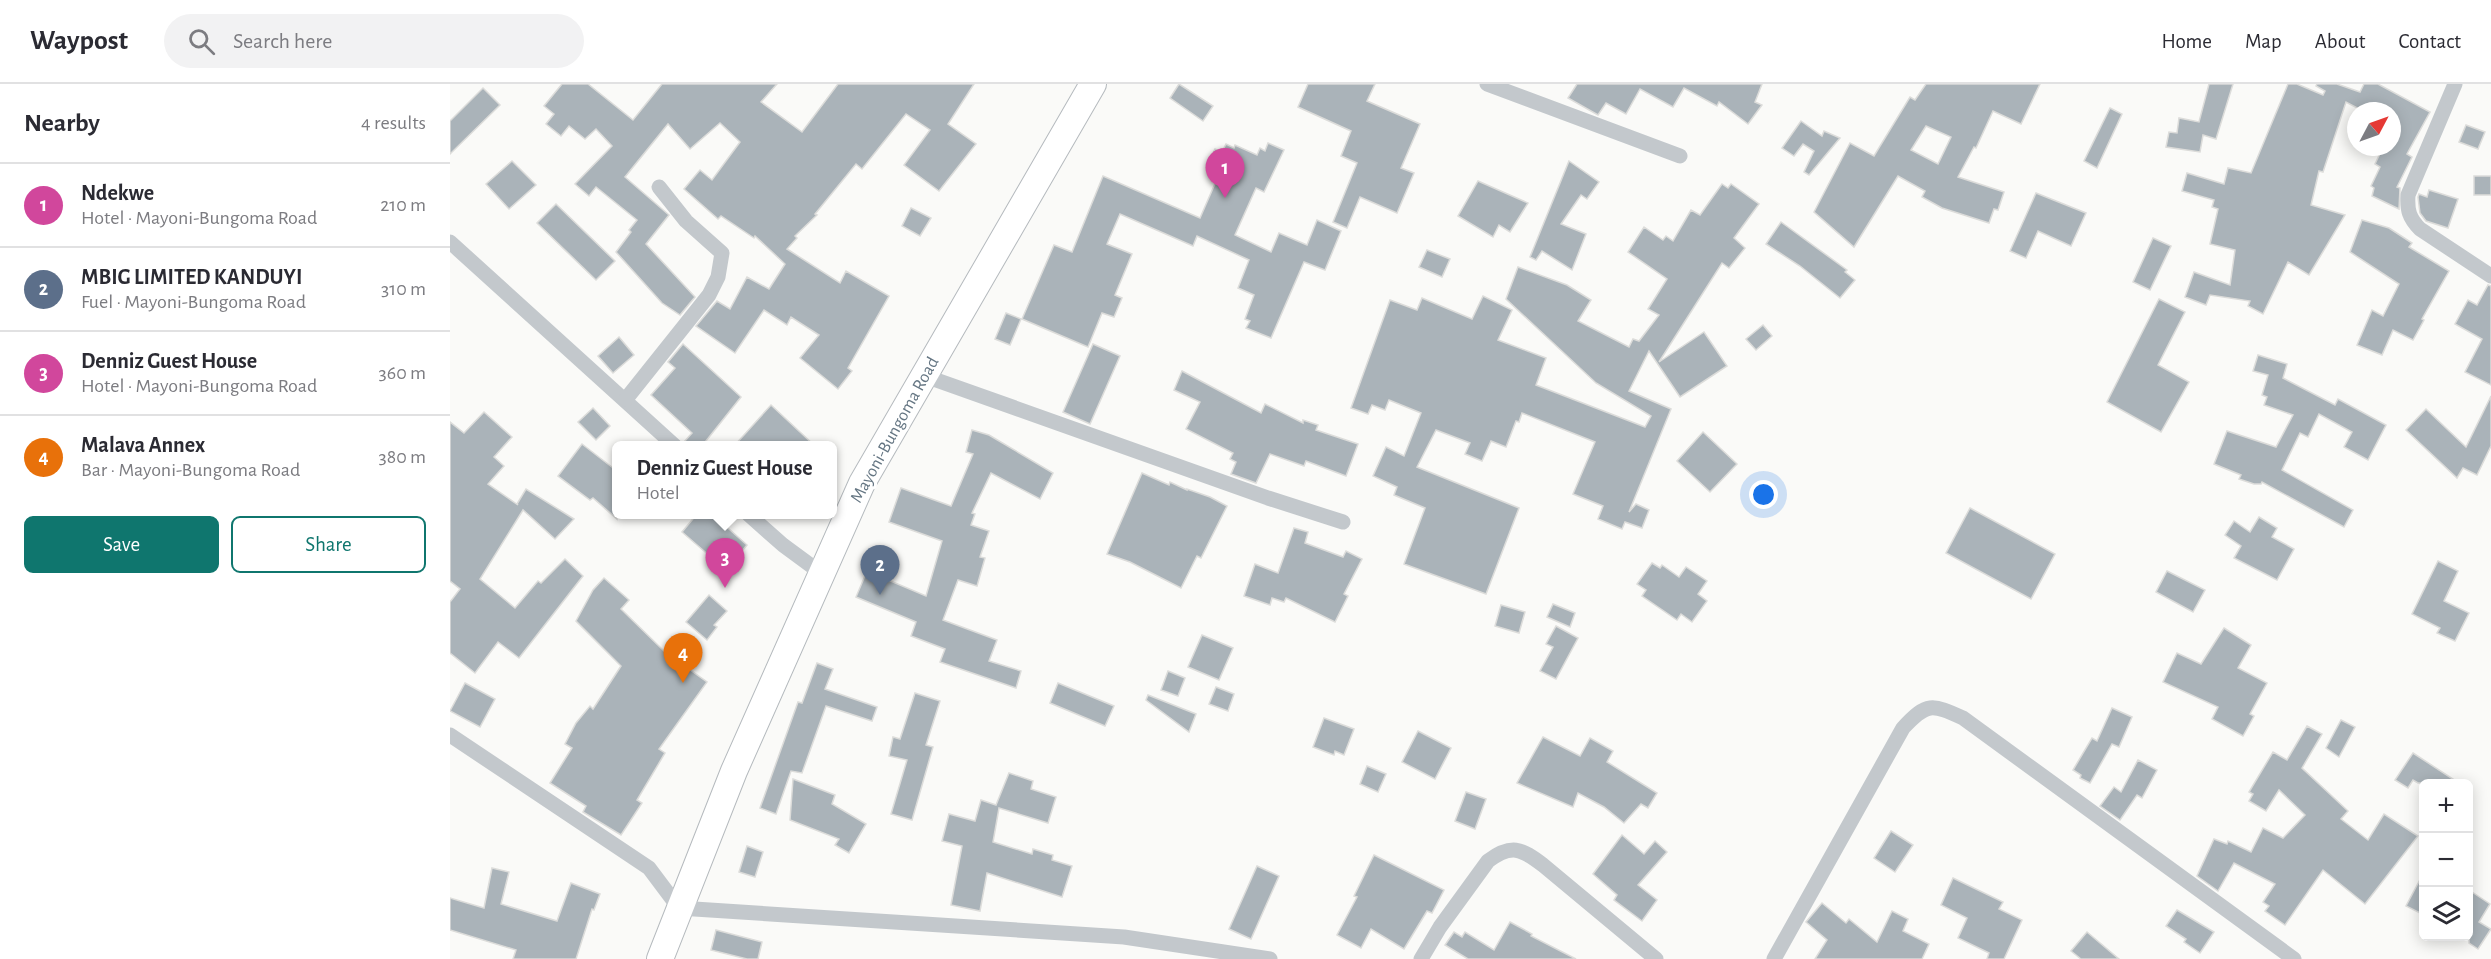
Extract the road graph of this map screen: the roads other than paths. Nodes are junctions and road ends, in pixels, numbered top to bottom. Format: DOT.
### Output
graph roads {
  1 [pos="1094,84"];
  2 [pos="1488,84"];
  3 [pos="2455,84"];
  4 [pos="1680,156"];
  5 [pos="658,187"];
  6 [pos="450,242"];
  7 [pos="2491,276"];
  8 [pos="924,376"];
  9 [pos="626,399"];
  10 [pos="670,441"];
  11 [pos="754,519"];
  12 [pos="1343,522"];
  13 [pos="821,573"];
  14 [pos="450,735"];
  15 [pos="679,908"];
  16 [pos="660,959"];
  17 [pos="1270,959"];
  18 [pos="1421,959"];
  19 [pos="1656,959"];
  20 [pos="1774,959"];
  21 [pos="2294,959"];
  1 -- 8 [label="main road, Mayoni-Bungoma Road"];
  2 -- 4 [label="street"];
  3 -- 7 [label="street"];
  5 -- 9 [label="street"];
  6 -- 9 [label="street"];
  8 -- 12 [label="street"];
  8 -- 13 [label="main road, Mayoni-Bungoma Road"];
  9 -- 10 [label="street"];
  11 -- 13 [label="street"];
  13 -- 15 [label="main road, Mayoni-Bungoma Road"];
  14 -- 15 [label="street"];
  15 -- 16 [label="main road, Mayoni-Bungoma Road"];
  15 -- 17 [label="street"];
  18 -- 19 [label="street"];
  20 -- 21 [label="street"];
}
